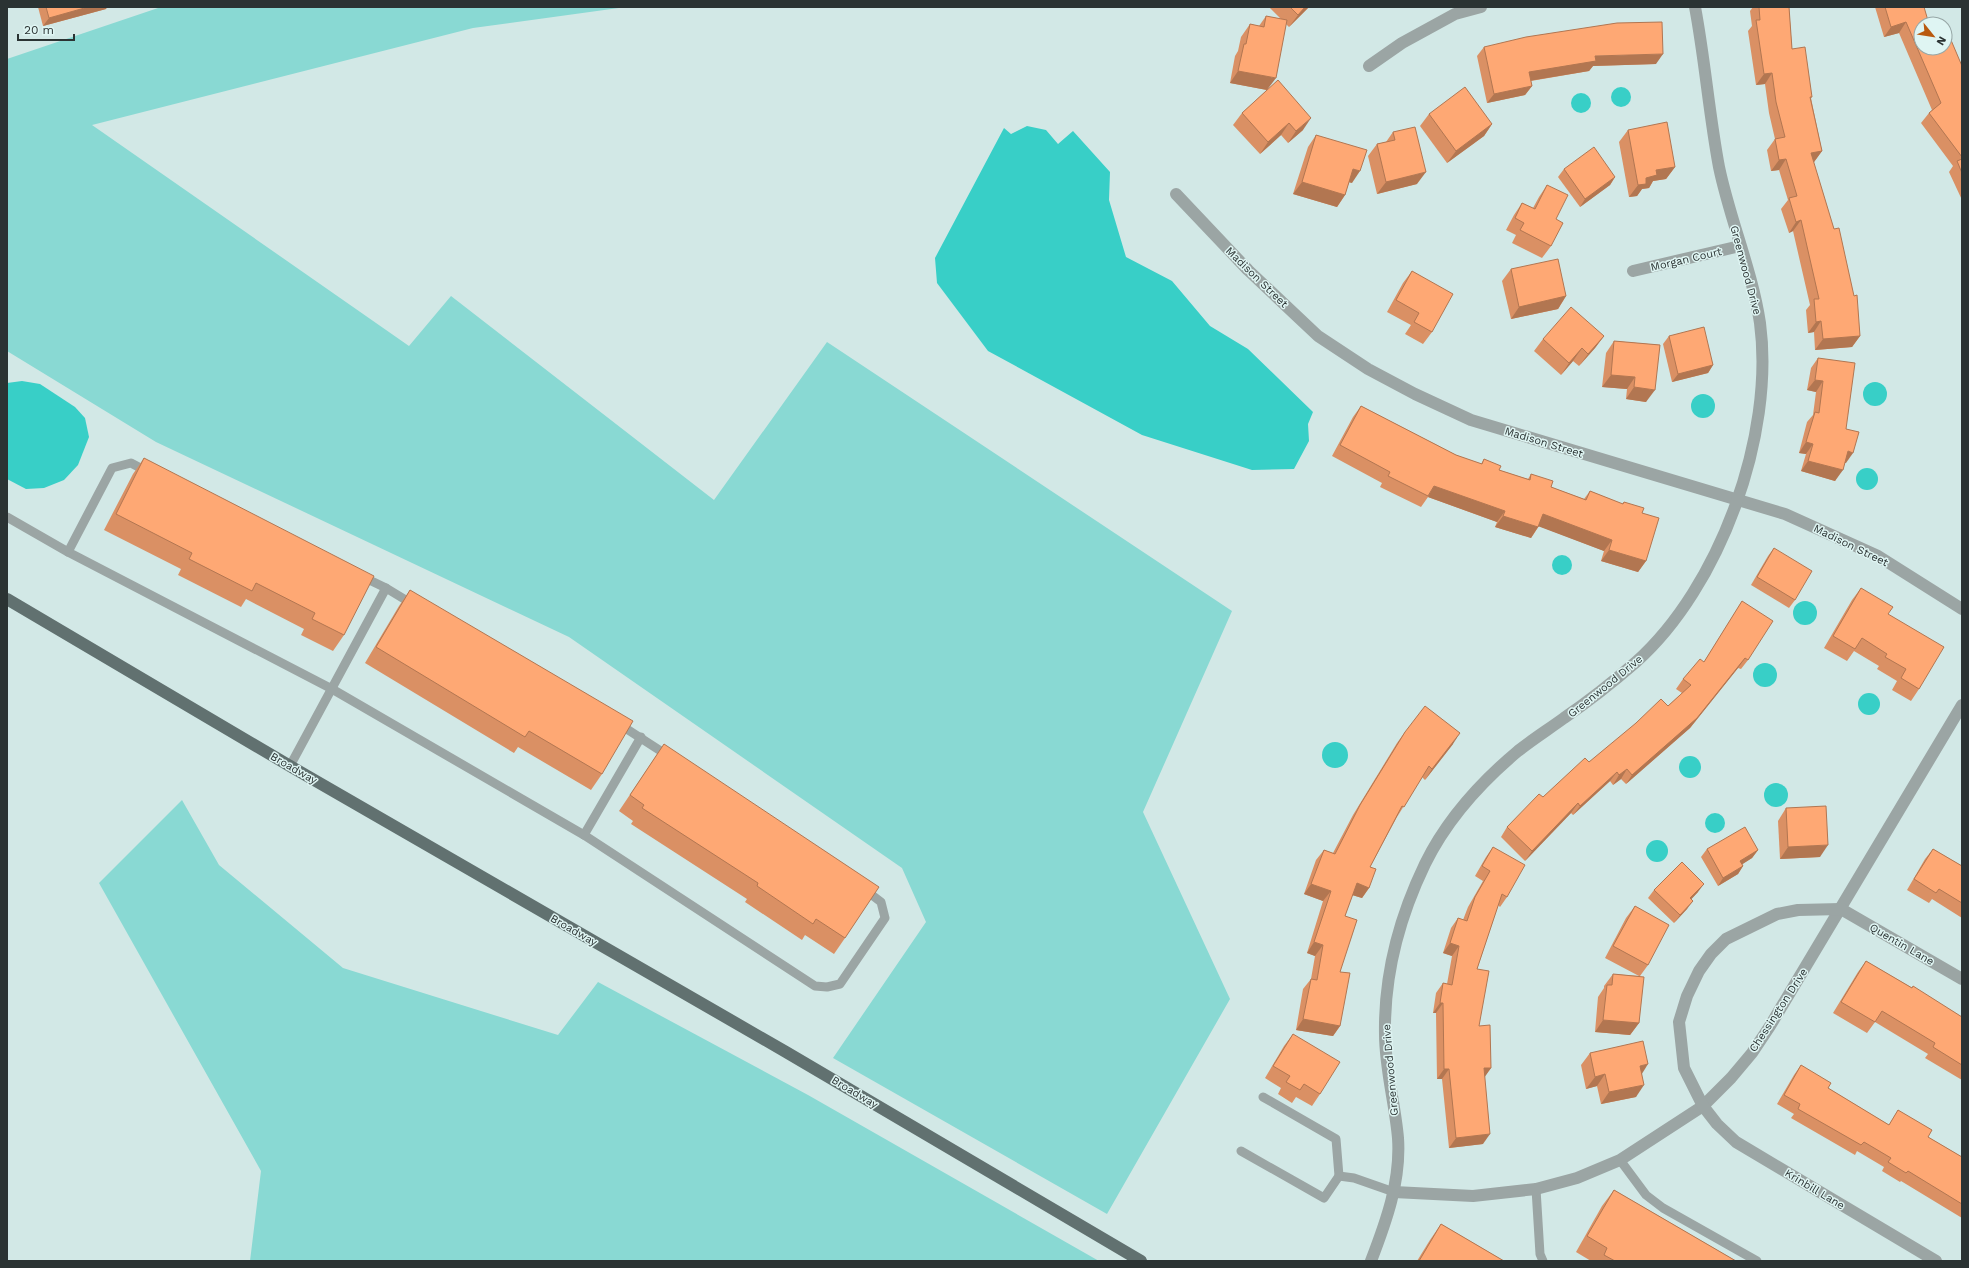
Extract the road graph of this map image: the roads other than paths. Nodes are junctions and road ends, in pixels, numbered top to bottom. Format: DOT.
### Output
graph roads {
  1 [pos="1481,7"];
  2 [pos="1695,7"];
  3 [pos="1369,66"];
  4 [pos="1176,194"];
  5 [pos="1740,246"];
  6 [pos="1633,271"];
  7 [pos="160,478"];
  8 [pos="1738,500"];
  9 [pos="7,517"];
  10 [pos="68,552"];
  11 [pos="351,571"];
  12 [pos="386,588"];
  13 [pos="7,599"];
  14 [pos="420,608"];
  15 [pos="1962,609"];
  16 [pos="332,688"];
  17 [pos="1962,704"];
  18 [pos="613,721"];
  19 [pos="641,737"];
  20 [pos="680,763"];
  21 [pos="290,766"];
  22 [pos="584,835"];
  23 [pos="857,884"];
  24 [pos="1841,909"];
  25 [pos="1962,979"];
  26 [pos="1263,1097"];
  27 [pos="1703,1106"];
  28 [pos="1241,1151"];
  29 [pos="1620,1160"];
  30 [pos="1339,1176"];
  31 [pos="1536,1189"];
  32 [pos="1394,1192"];
  33 [pos="1141,1261"];
  34 [pos="1371,1261"];
  35 [pos="1543,1261"];
  36 [pos="1757,1261"];
  37 [pos="1936,1261"];
  1 -- 3 [label="street"];
  2 -- 5 [label="street, Greenwood Drive"];
  4 -- 8 [label="street, Madison Street"];
  5 -- 6 [label="street, Morgan Court"];
  5 -- 8 [label="street, Greenwood Drive"];
  7 -- 10 [label="lane"];
  8 -- 15 [label="street, Madison Street"];
  8 -- 32 [label="street, Greenwood Drive"];
  9 -- 10 [label="lane"];
  10 -- 16 [label="lane"];
  11 -- 12 [label="lane"];
  12 -- 14 [label="lane"];
  12 -- 16 [label="lane"];
  13 -- 21 [label="main road, Broadway"];
  16 -- 21 [label="lane"];
  16 -- 22 [label="lane"];
  17 -- 24 [label="street, Chessington Drive"];
  18 -- 19 [label="lane"];
  19 -- 20 [label="lane"];
  19 -- 22 [label="lane"];
  21 -- 33 [label="main road, Broadway"];
  22 -- 23 [label="lane"];
  24 -- 25 [label="street, Quentin Lane"];
  24 -- 27 [label="street, Chessington Drive"];
  24 -- 27 [label="street, Krinbill Lane"];
  26 -- 30 [label="lane"];
  27 -- 29 [label="street, Chessington Drive"];
  27 -- 37 [label="street, Krinbill Lane"];
  28 -- 30 [label="lane"];
  29 -- 31 [label="street, Chessington Drive"];
  29 -- 36 [label="lane"];
  30 -- 32 [label="lane"];
  31 -- 32 [label="street, Chessington Drive"];
  31 -- 35 [label="lane"];
  32 -- 34 [label="street, Greenwood Drive"];
}
